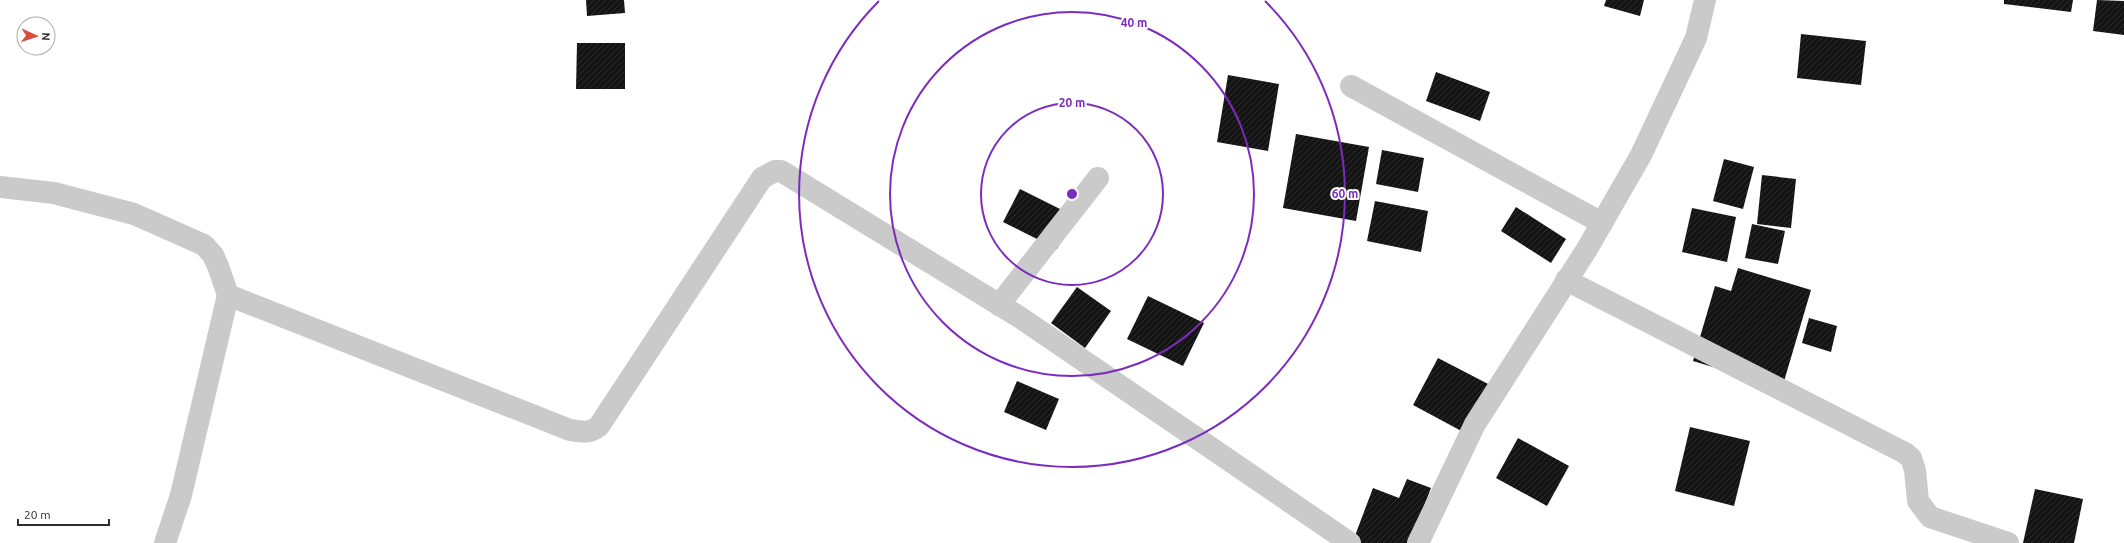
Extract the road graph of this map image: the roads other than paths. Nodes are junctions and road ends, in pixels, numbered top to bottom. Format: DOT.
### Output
graph roads {
  1 [pos="1705,0"];
  2 [pos="1351,86"];
  3 [pos="1098,178"];
  4 [pos="0,187"];
  5 [pos="1602,223"];
  6 [pos="1566,280"];
  7 [pos="228,295"];
  8 [pos="999,304"];
  9 [pos="165,543"];
  10 [pos="1350,543"];
  11 [pos="1418,543"];
  12 [pos="2008,543"];
  1 -- 5 [label="street"];
  2 -- 5 [label="street"];
  3 -- 8 [label="street"];
  4 -- 7 [label="street"];
  5 -- 6 [label="street"];
  6 -- 11 [label="street"];
  6 -- 12 [label="street"];
  7 -- 8 [label="street"];
  7 -- 9 [label="street"];
  8 -- 10 [label="street"];
}
